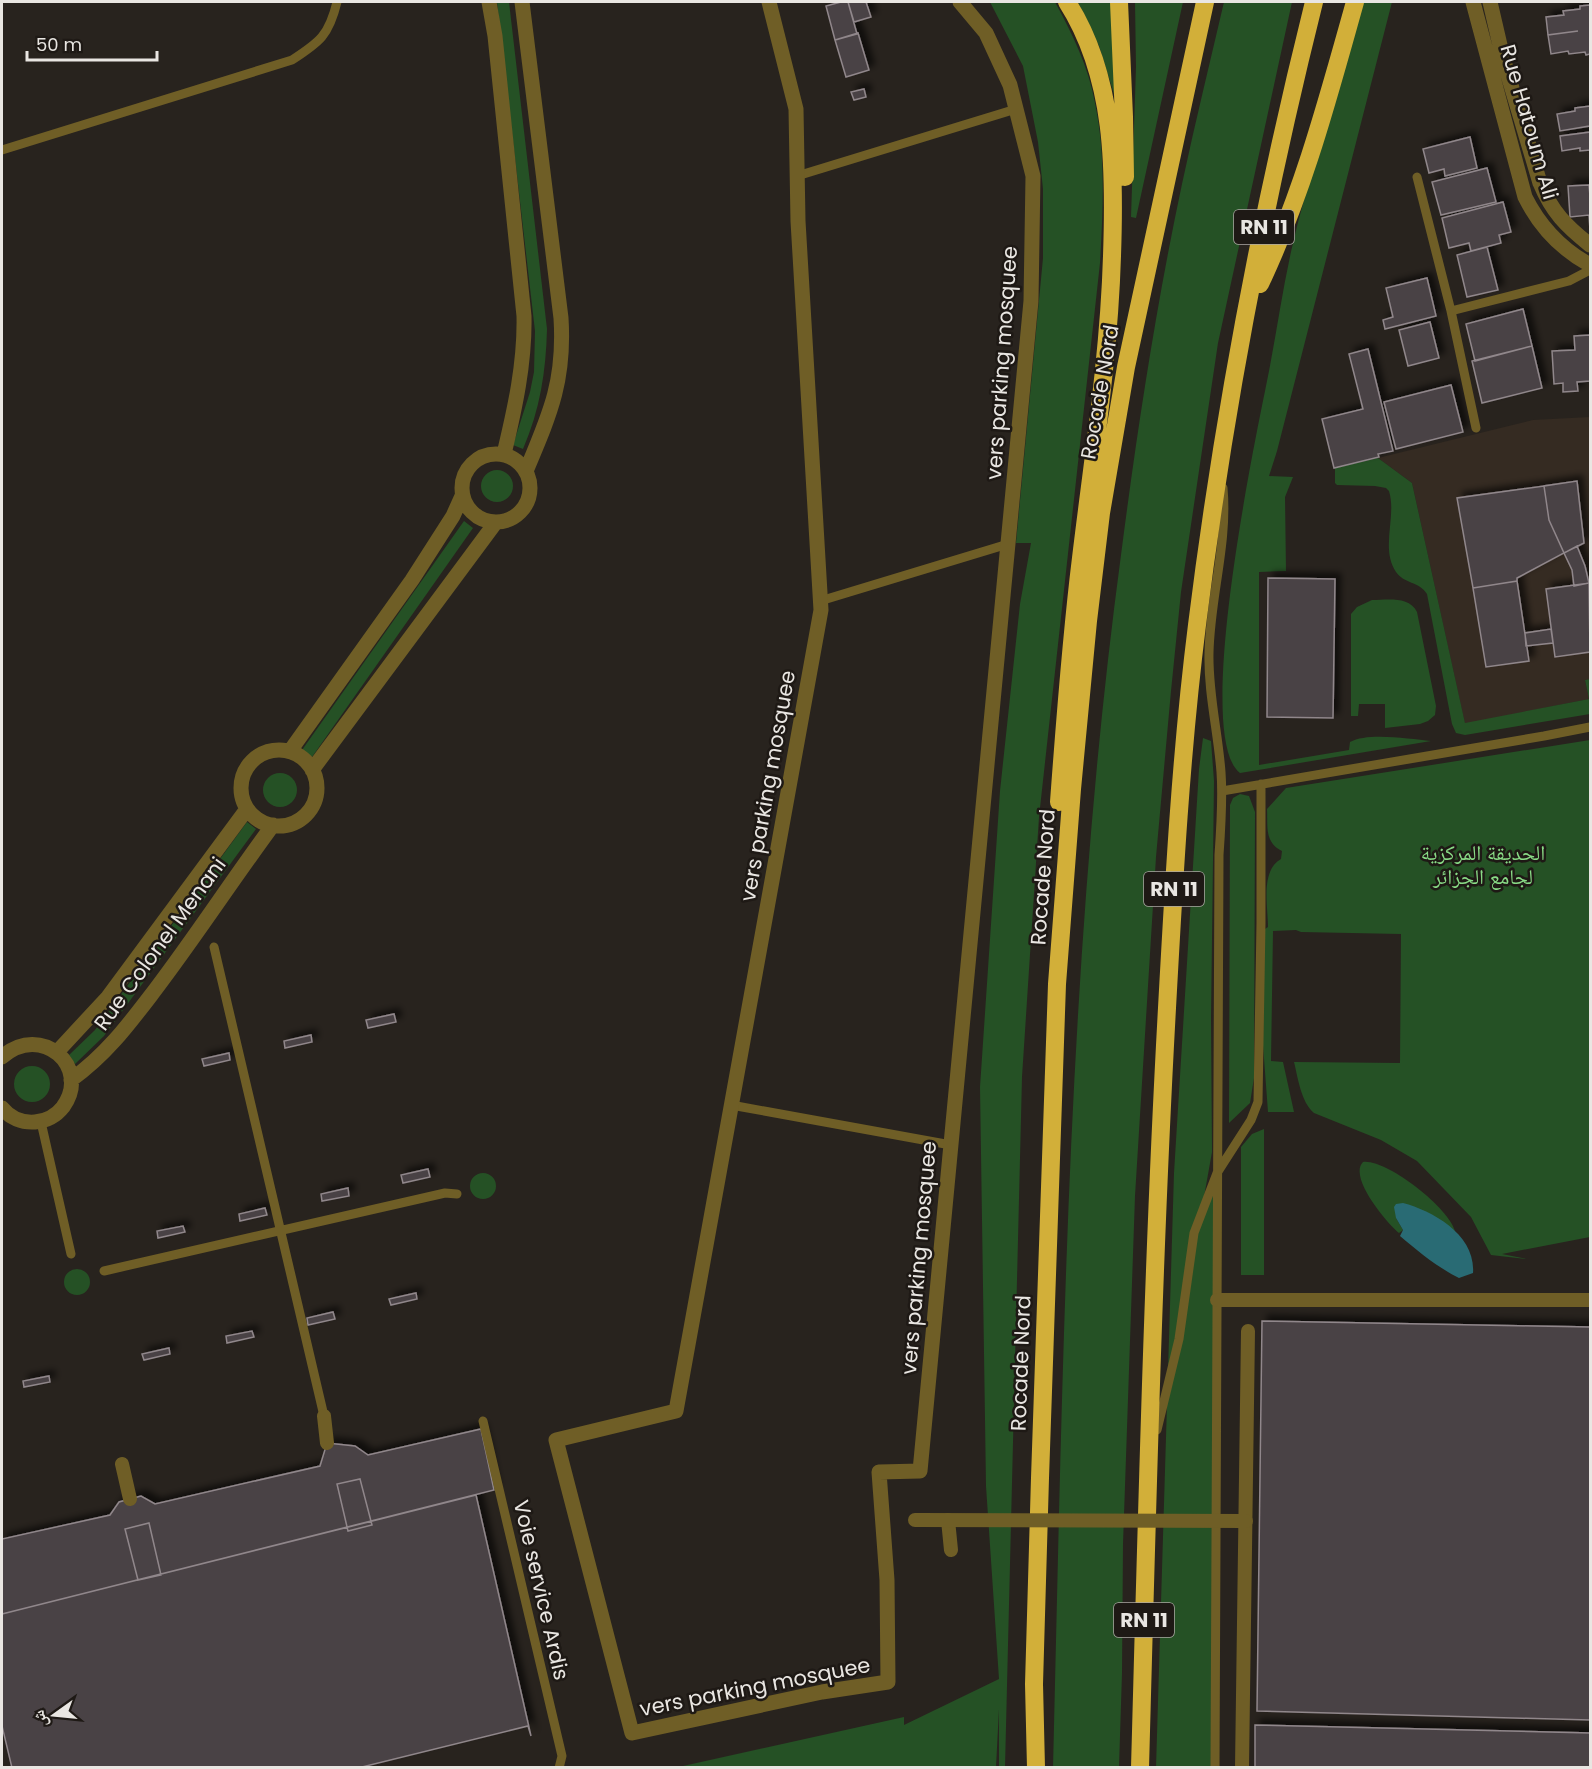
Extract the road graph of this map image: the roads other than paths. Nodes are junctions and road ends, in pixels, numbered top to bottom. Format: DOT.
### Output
graph roads {
  1 [pos="337,2"];
  2 [pos="489,2"];
  3 [pos="522,2"];
  4 [pos="769,2"];
  5 [pos="960,2"];
  6 [pos="1067,2"];
  7 [pos="1119,2"];
  8 [pos="1206,2"];
  9 [pos="1314,2"];
  10 [pos="1354,2"];
  11 [pos="1473,2"];
  12 [pos="1490,2"];
  13 [pos="1016,109"];
  14 [pos="2,150"];
  15 [pos="797,176"];
  16 [pos="1417,177"];
  17 [pos="1590,245"];
  18 [pos="1590,268"];
  19 [pos="1111,290"];
  20 [pos="1247,310"];
  21 [pos="1451,311"];
  22 [pos="1476,428"];
  23 [pos="504,454"];
  24 [pos="1220,467"];
  25 [pos="526,471"];
  26 [pos="462,496"];
  27 [pos="496,522"];
  28 [pos="1008,544"];
  29 [pos="820,601"];
  30 [pos="1590,726"];
  31 [pos="290,751"];
  32 [pos="312,770"];
  33 [pos="1261,784"];
  34 [pos="1222,791"];
  35 [pos="247,809"];
  36 [pos="273,825"];
  37 [pos="214,946"];
  38 [pos="1057,984"];
  39 [pos="57,1052"];
  40 [pos="2,1058"];
  41 [pos="71,1080"];
  42 [pos="731,1105"];
  43 [pos="2,1110"];
  44 [pos="41,1122"];
  45 [pos="1258,1122"];
  46 [pos="1245,1127"];
  47 [pos="951,1144"];
  48 [pos="1217,1173"];
  49 [pos="457,1194"];
  50 [pos="281,1231"];
  51 [pos="71,1254"];
  52 [pos="104,1271"];
  53 [pos="1217,1300"];
  54 [pos="1590,1300"];
  55 [pos="1248,1331"];
  56 [pos="324,1416"];
  57 [pos="483,1421"];
  58 [pos="327,1443"];
  59 [pos="122,1464"];
  60 [pos="1148,1473"];
  61 [pos="130,1499"];
  62 [pos="915,1520"];
  63 [pos="948,1520"];
  64 [pos="1246,1521"];
  65 [pos="951,1550"];
  66 [pos="1035,1660"];
  67 [pos="560,1767"];
  68 [pos="1024,1767"];
  69 [pos="1036,1767"];
  70 [pos="1140,1767"];
  71 [pos="1215,1767"];
  72 [pos="1242,1767"];
  1 -- 14 [label="lane"];
  2 -- 23 [label="street"];
  3 -- 25 [label="street"];
  4 -- 15 [label="street, vers parking mosquee"];
  5 -- 13 [label="street, vers parking mosquee"];
  6 -- 19 [label="highway"];
  7 -- 19 [label="highway"];
  8 -- 38 [label="highway, Rocade Nord"];
  9 -- 20 [label="highway, RN 11"];
  10 -- 20 [label="highway"];
  11 -- 18 [label="street, Rue Hatoum Ali"];
  12 -- 17 [label="street, Rue Hatoum Ali"];
  13 -- 15 [label="lane"];
  13 -- 28 [label="street, vers parking mosquee"];
  15 -- 29 [label="street, vers parking mosquee"];
  16 -- 21 [label="lane"];
  18 -- 21 [label="lane"];
  19 -- 38 [label="highway"];
  20 -- 24 [label="highway, RN 11"];
  21 -- 22 [label="lane"];
  23 -- 25 [label="street"];
  23 -- 26 [label="street"];
  24 -- 34 [label="lane"];
  24 -- 60 [label="highway, RN 11"];
  25 -- 27 [label="street"];
  26 -- 27 [label="street"];
  26 -- 31 [label="street"];
  27 -- 32 [label="street"];
  28 -- 29 [label="lane"];
  28 -- 47 [label="street, vers parking mosquee"];
  29 -- 42 [label="street, vers parking mosquee"];
  30 -- 33 [label="lane"];
  31 -- 32 [label="street"];
  31 -- 35 [label="street"];
  32 -- 36 [label="street"];
  33 -- 34 [label="lane"];
  33 -- 46 [label="lane"];
  34 -- 48 [label="lane"];
  35 -- 36 [label="street"];
  35 -- 39 [label="street, Rue Colonel Menani"];
  36 -- 41 [label="street, Rue Colonel Menani"];
  37 -- 50 [label="lane"];
  38 -- 66 [label="highway, Rocade Nord"];
  39 -- 40 [label="street"];
  39 -- 41 [label="street"];
  41 -- 44 [label="street"];
  42 -- 47 [label="lane"];
  42 -- 47 [label="street, vers parking mosquee"];
  43 -- 44 [label="street"];
  44 -- 51 [label="lane"];
  45 -- 46 [label="lane"];
  46 -- 48 [label="lane"];
  48 -- 53 [label="lane"];
  48 -- 60 [label="lane"];
  49 -- 50 [label="lane"];
  50 -- 52 [label="lane"];
  50 -- 56 [label="lane"];
  53 -- 54 [label="street"];
  53 -- 71 [label="lane"];
  55 -- 64 [label="street"];
  56 -- 58 [label="street"];
  57 -- 67 [label="lane, Voie service Ardis"];
  59 -- 61 [label="street"];
  60 -- 70 [label="highway, RN 11"];
  62 -- 63 [label="street, bridge"];
  63 -- 64 [label="street, bridge"];
  63 -- 65 [label="street"];
  64 -- 72 [label="street"];
  66 -- 68 [label="highway"];
  66 -- 69 [label="highway, Rocade Nord"];
}
